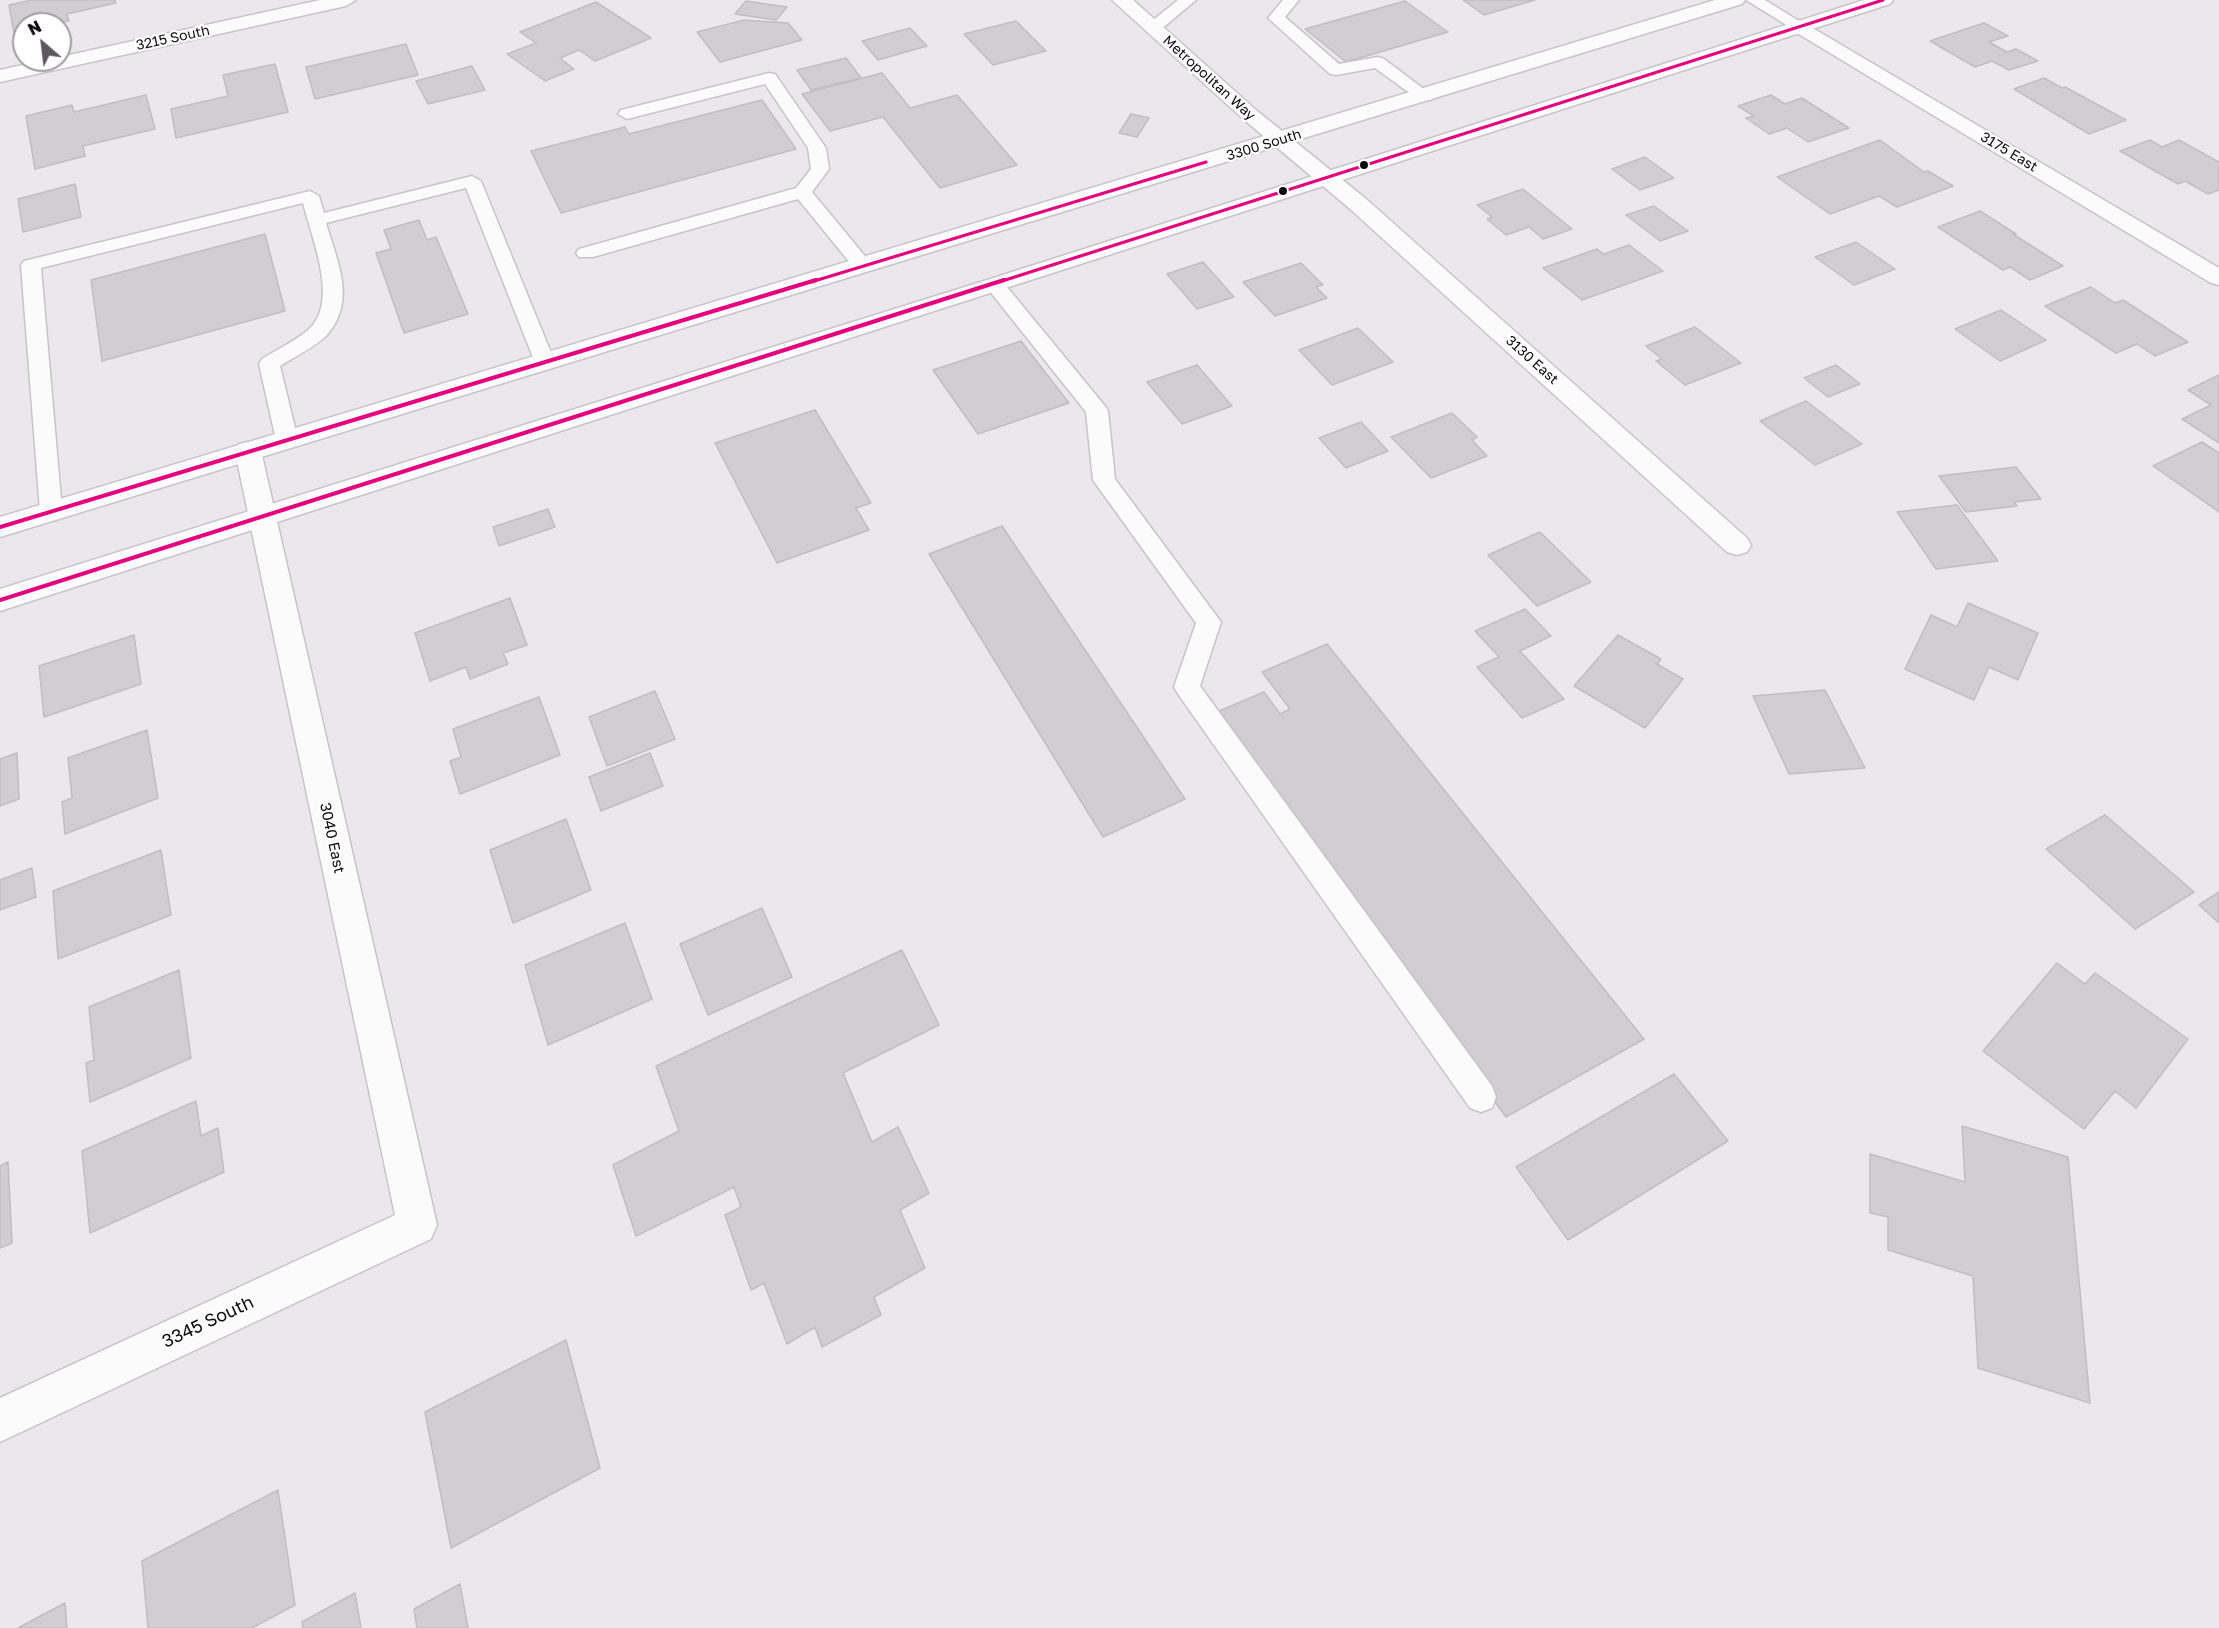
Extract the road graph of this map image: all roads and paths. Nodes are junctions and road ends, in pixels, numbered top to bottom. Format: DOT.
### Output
graph roads {
  1 [pos="346,0"];
  2 [pos="1122,0"];
  3 [pos="1188,0"];
  4 [pos="1291,0"];
  5 [pos="1735,0"];
  6 [pos="1754,0"];
  7 [pos="1883,0"];
  8 [pos="1799,26"];
  9 [pos="1153,28"];
  10 [pos="0,76"];
  11 [pos="1425,96"];
  12 [pos="627,114"];
  13 [pos="1281,140"];
  14 [pos="1327,177"];
  15 [pos="802,192"];
  16 [pos="316,220"];
  17 [pos="586,253"];
  18 [pos="862,265"];
  19 [pos="2219,278"];
  20 [pos="995,285"];
  21 [pos="544,360"];
  22 [pos="287,440"];
  23 [pos="248,451"];
  24 [pos="51,511"];
  25 [pos="262,515"];
  26 [pos="0,526"];
  27 [pos="1737,544"];
  28 [pos="0,600"];
  29 [pos="1481,1097"];
  30 [pos="417,1225"];
  31 [pos="0,1420"];
  1 -- 10 [label="main road, 3215 South"];
  2 -- 9 [label="main road, Metropolitan Way"];
  3 -- 9 [label="lane"];
  4 -- 11 [label="lane"];
  5 -- 11 [label="main road, 3300 South"];
  6 -- 8 [label="lane"];
  7 -- 8 [label="main road"];
  8 -- 14 [label="main road"];
  8 -- 19 [label="main road, 3175 East"];
  9 -- 13 [label="main road, Metropolitan Way"];
  11 -- 13 [label="main road, 3300 South"];
  12 -- 15 [label="lane"];
  13 -- 14 [label="main road, Metropolitan Way"];
  13 -- 18 [label="main road, 3300 South"];
  14 -- 20 [label="main road"];
  14 -- 27 [label="main road, 3130 East"];
  15 -- 17 [label="lane"];
  15 -- 18 [label="lane"];
  16 -- 21 [label="lane"];
  16 -- 22 [label="lane"];
  16 -- 24 [label="lane"];
  18 -- 21 [label="main road, 3300 South"];
  20 -- 25 [label="main road"];
  20 -- 29 [label="lane"];
  21 -- 22 [label="main road, 3300 South"];
  22 -- 23 [label="main road, 3300 South"];
  23 -- 24 [label="main road, 3300 South"];
  23 -- 25 [label="main road, 3040 East"];
  24 -- 26 [label="main road, 3300 South"];
  25 -- 28 [label="main road"];
  25 -- 30 [label="main road, 3040 East"];
  30 -- 31 [label="main road, 3345 South"];
}
